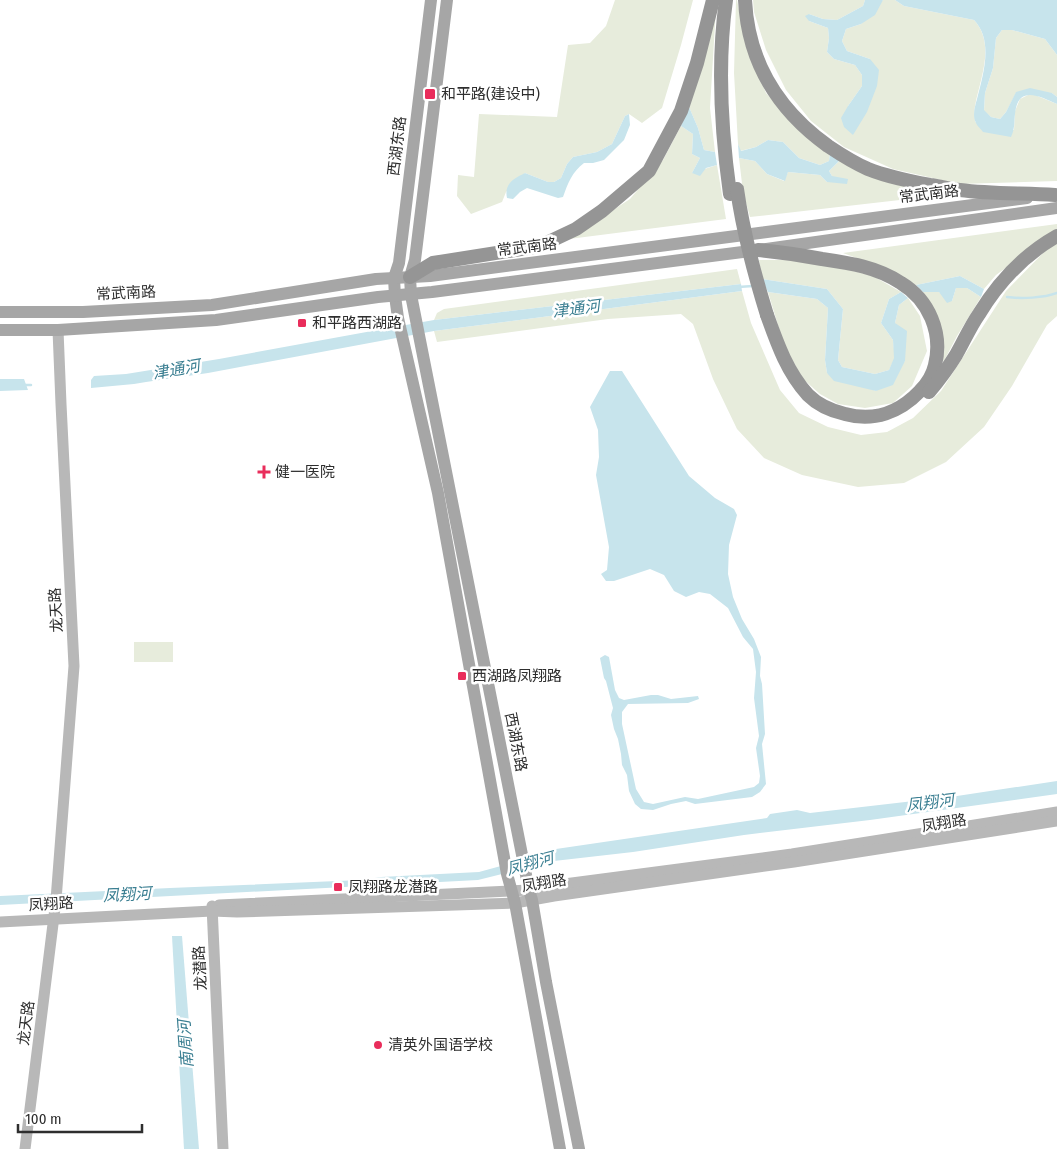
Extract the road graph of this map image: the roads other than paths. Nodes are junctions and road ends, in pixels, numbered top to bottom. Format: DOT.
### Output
graph roads {
  1 [pos="431,0"];
  2 [pos="447,0"];
  3 [pos="713,0"];
  4 [pos="726,0"];
  5 [pos="733,0"];
  6 [pos="745,0"];
  7 [pos="734,192"];
  8 [pos="1056,199"];
  9 [pos="1057,236"];
  10 [pos="758,250"];
  11 [pos="410,277"];
  12 [pos="394,278"];
  13 [pos="411,295"];
  14 [pos="395,296"];
  15 [pos="0,312"];
  16 [pos="763,316"];
  17 [pos="0,330"];
  18 [pos="58,330"];
  19 [pos="1057,812"];
  20 [pos="1057,821"];
  21 [pos="530,895"];
  22 [pos="513,897"];
  23 [pos="212,908"];
  24 [pos="53,916"];
  25 [pos="0,917"];
  26 [pos="0,922"];
  27 [pos="25,1149"];
  28 [pos="223,1149"];
  29 [pos="560,1149"];
  30 [pos="579,1149"];
  1 -- 12 [label="main road, 西湖东路"];
  2 -- 11 [label="main road, 西湖东路"];
  3 -- 11 [label="highway"];
  4 -- 7 [label="highway"];
  5 -- 7 [label="highway"];
  6 -- 8 [label="highway"];
  7 -- 16 [label="highway"];
  8 -- 10 [label="main road, 常武南路"];
  8 -- 11 [label="main road, 常武南路"];
  9 -- 16 [label="highway"];
  10 -- 13 [label="main road, 常武南路"];
  10 -- 16 [label="highway"];
  11 -- 12 [label="main road, 常武南路"];
  11 -- 13 [label="main road, 西湖东路"];
  12 -- 14 [label="main road, 西湖东路"];
  12 -- 15 [label="main road, 常武南路"];
  13 -- 14 [label="main road, 常武南路"];
  13 -- 21 [label="main road, 西湖东路"];
  14 -- 18 [label="main road"];
  14 -- 22 [label="main road, 西湖东路"];
  17 -- 18 [label="main road"];
  18 -- 24 [label="street, 龙天路"];
  19 -- 21 [label="street, 凤翔路"];
  20 -- 21 [label="street, 凤翔路"];
  21 -- 22 [label="street, 凤翔路"];
  21 -- 30 [label="main road, 西湖东路"];
  22 -- 23 [label="street, 凤翔路"];
  22 -- 29 [label="main road"];
  23 -- 24 [label="street, 凤翔路"];
  23 -- 28 [label="street, 龙潜路"];
  24 -- 25 [label="street, 凤翔路"];
  24 -- 26 [label="street, 凤翔路"];
  24 -- 27 [label="street, 龙天路"];
}
